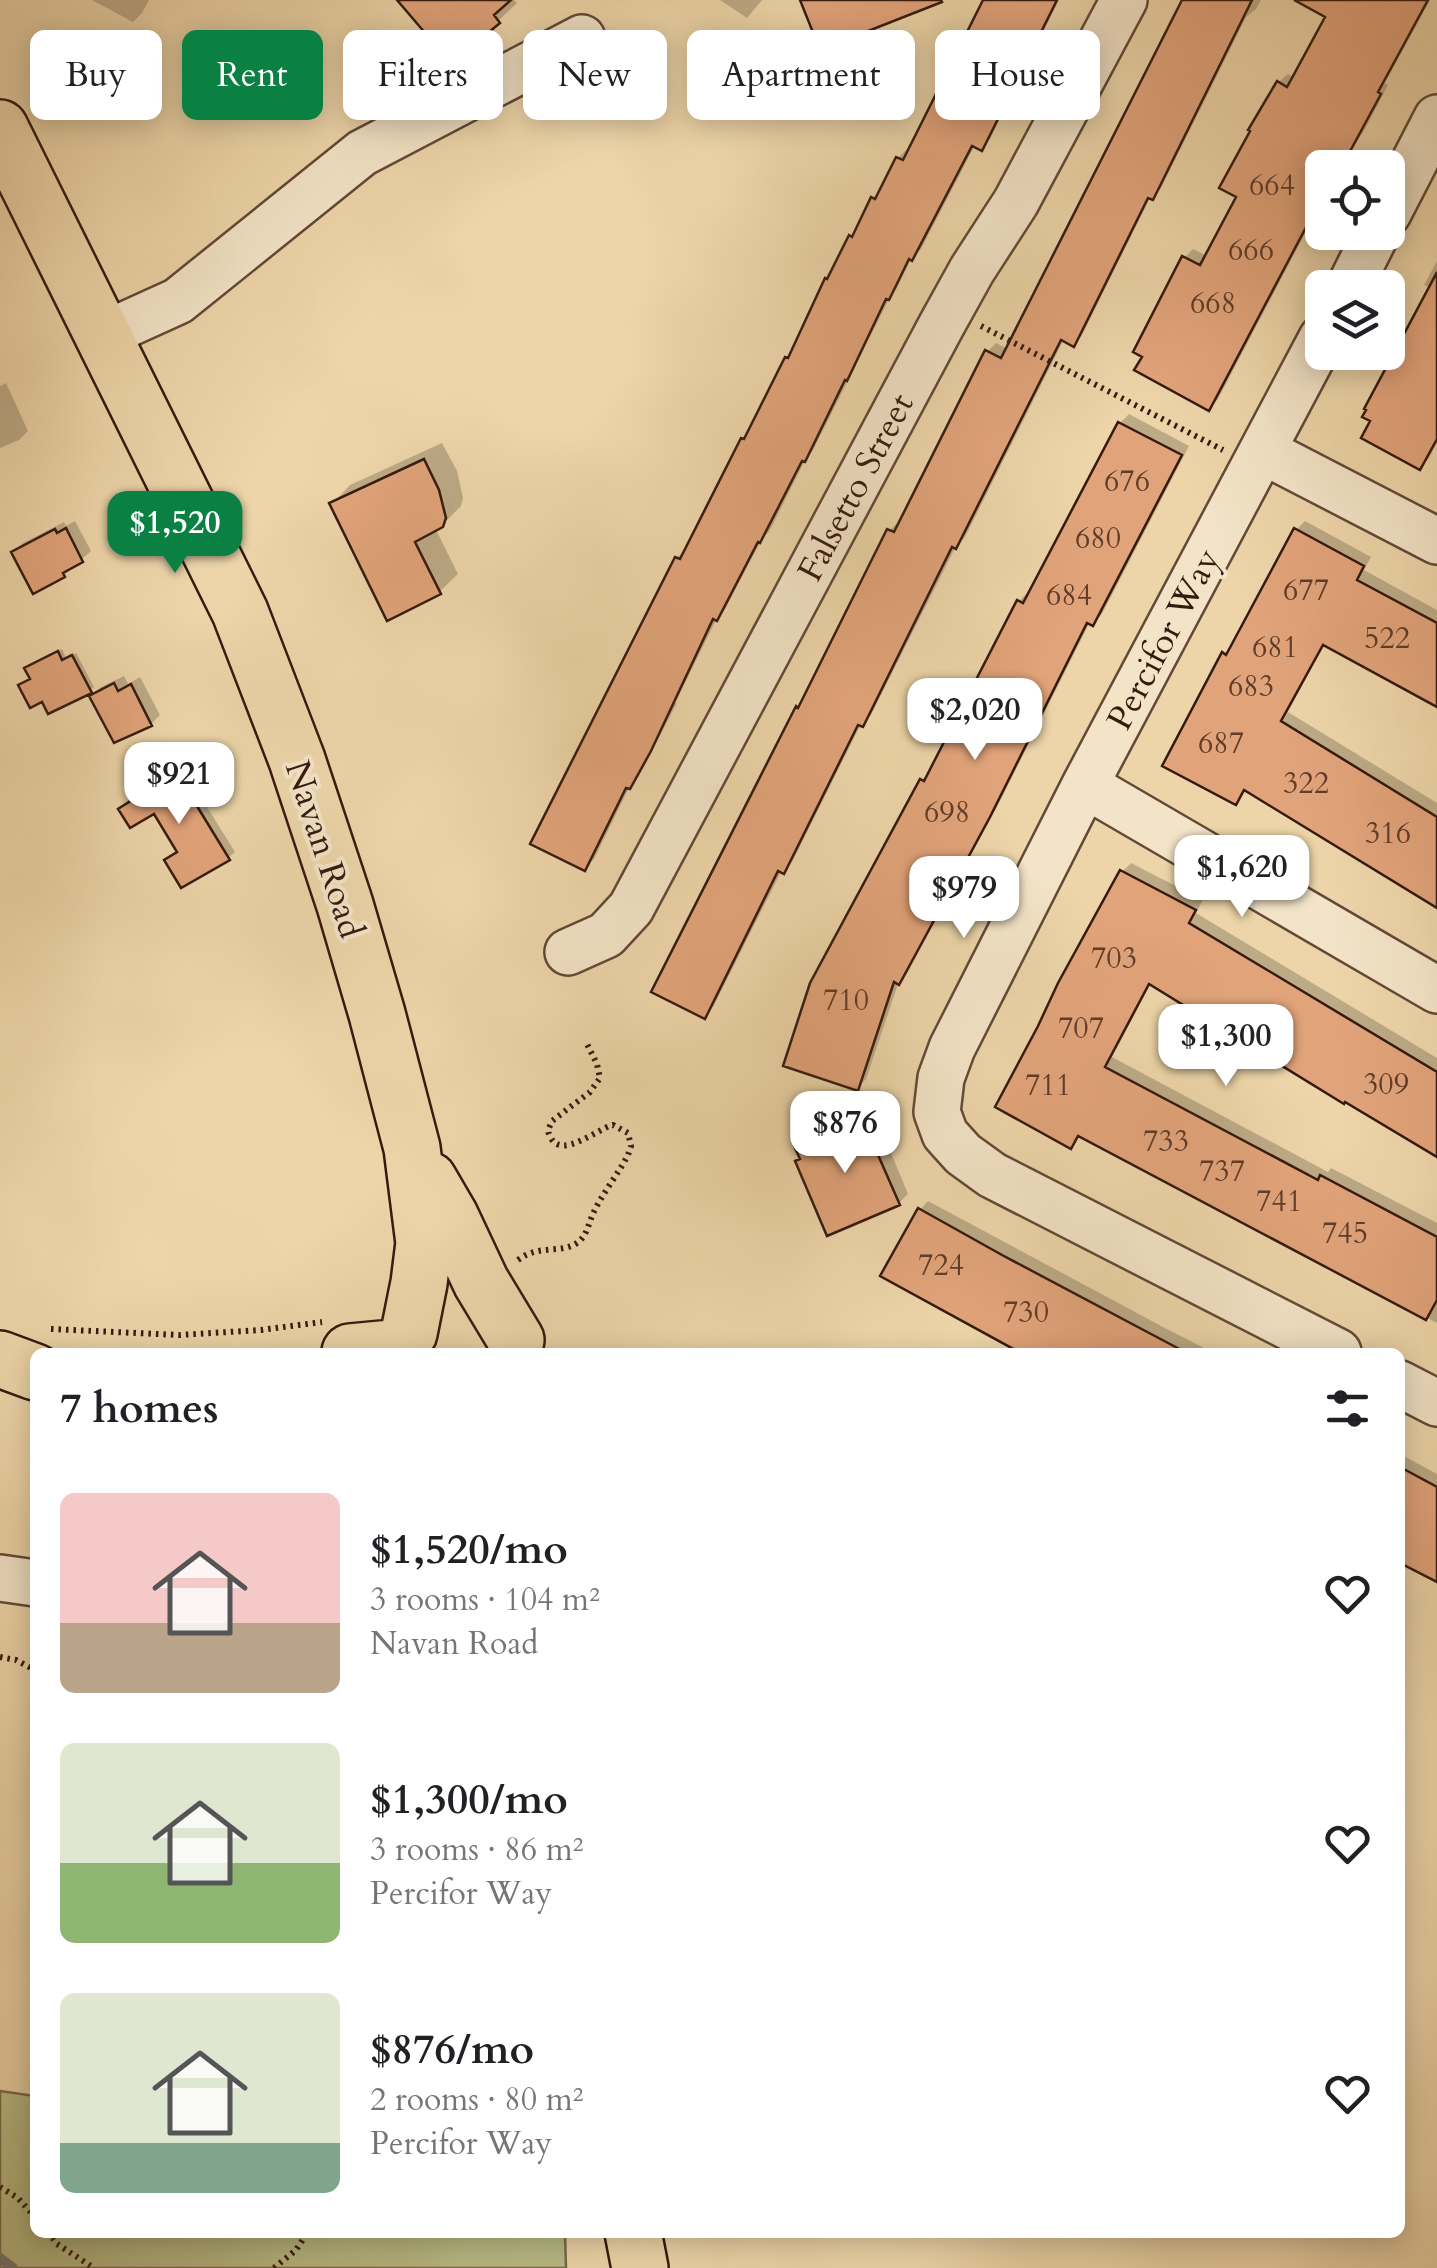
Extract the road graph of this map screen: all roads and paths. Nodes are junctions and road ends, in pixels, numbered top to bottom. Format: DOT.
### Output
graph roads {
  1 [pos="1124,0"];
  2 [pos="523,69"];
  3 [pos="1437,118"];
  4 [pos="0,128"];
  5 [pos="1405,180"];
  6 [pos="950,310"];
  7 [pos="104,335"];
  8 [pos="1306,370"];
  9 [pos="1260,459"];
  10 [pos="1437,541"];
  11 [pos="1085,786"];
  12 [pos="568,952"];
  13 [pos="1437,990"];
  14 [pos="586,1042"];
  15 [pos="412,1148"];
  16 [pos="510,1267"];
  17 [pos="375,1341"];
  18 [pos="521,1346"];
  19 [pos="66,1348"];
  20 [pos="1330,1348"];
  21 [pos="1405,1387"];
  22 [pos="1437,1403"];
  23 [pos="0,1578"];
  24 [pos="30,1582"];
  25 [pos="0,1657"];
  26 [pos="30,1667"];
  27 [pos="0,2187"];
  28 [pos="30,2212"];
  29 [pos="53,2238"];
  30 [pos="304,2238"];
  31 [pos="634,2238"];
  32 [pos="94,2268"];
  33 [pos="274,2268"];
  34 [pos="640,2268"];
  1 -- 6 [label="street, Falsetto Street"];
  2 -- 7 [label="street"];
  3 -- 5 [label="street"];
  4 -- 7 [label="main road, Navan Road"];
  6 -- 9 [label="path"];
  6 -- 12 [label="street, Falsetto Street"];
  7 -- 15 [label="main road, Navan Road"];
  8 -- 9 [label="street, Percifor Way"];
  9 -- 10 [label="street"];
  9 -- 11 [label="street, Percifor Way"];
  11 -- 13 [label="street"];
  11 -- 20 [label="street, Percifor Way"];
  14 -- 16 [label="path"];
  15 -- 17 [label="main road, Navan Road"];
  15 -- 18 [label="main road, Navan Road"];
  17 -- 18 [label="main road"];
  17 -- 19 [label="path"];
  21 -- 22 [label="street"];
  23 -- 24 [label="street"];
  25 -- 26 [label="path"];
  27 -- 28 [label="path"];
  29 -- 32 [label="path"];
  30 -- 33 [label="path"];
  31 -- 34 [label="main road"];
}
